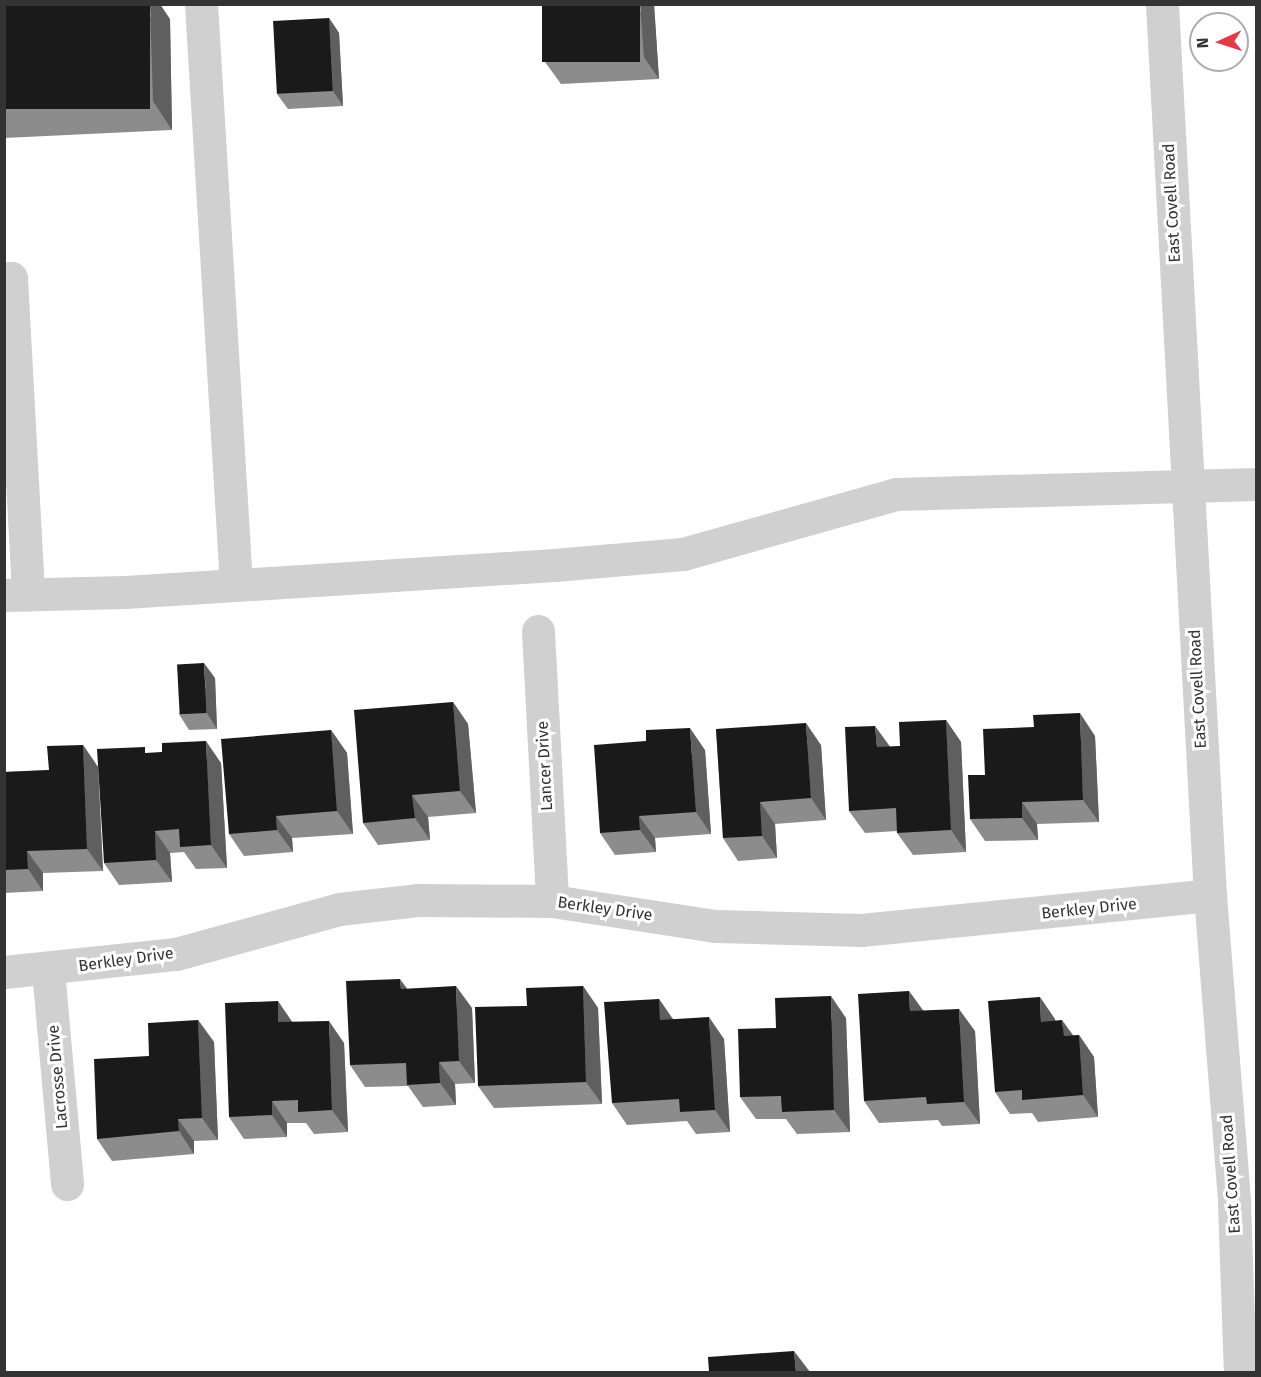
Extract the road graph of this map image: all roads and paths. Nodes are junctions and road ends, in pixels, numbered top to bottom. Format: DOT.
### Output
graph roads {
  1 [pos="201,4"];
  2 [pos="1162,4"];
  3 [pos="4,279"];
  4 [pos="1257,484"];
  5 [pos="1187,485"];
  6 [pos="236,584"];
  7 [pos="16,595"];
  8 [pos="538,631"];
  9 [pos="1210,895"];
  10 [pos="552,902"];
  11 [pos="48,970"];
  12 [pos="4,972"];
  13 [pos="67,1184"];
  14 [pos="1245,1202"];
  15 [pos="1240,1372"];
  1 -- 6 [label="street"];
  2 -- 5 [label="street, East Covell Road"];
  3 -- 7 [label="street"];
  4 -- 5 [label="street"];
  5 -- 6 [label="street"];
  5 -- 9 [label="street, East Covell Road"];
  6 -- 7 [label="street"];
  8 -- 10 [label="street, Lancer Drive"];
  9 -- 10 [label="street, Berkley Drive"];
  9 -- 14 [label="street, East Covell Road"];
  10 -- 11 [label="street, Berkley Drive"];
  11 -- 12 [label="street, Berkley Drive"];
  11 -- 13 [label="street, Lacrosse Drive"];
  14 -- 15 [label="street, East Covell Road"];
}
